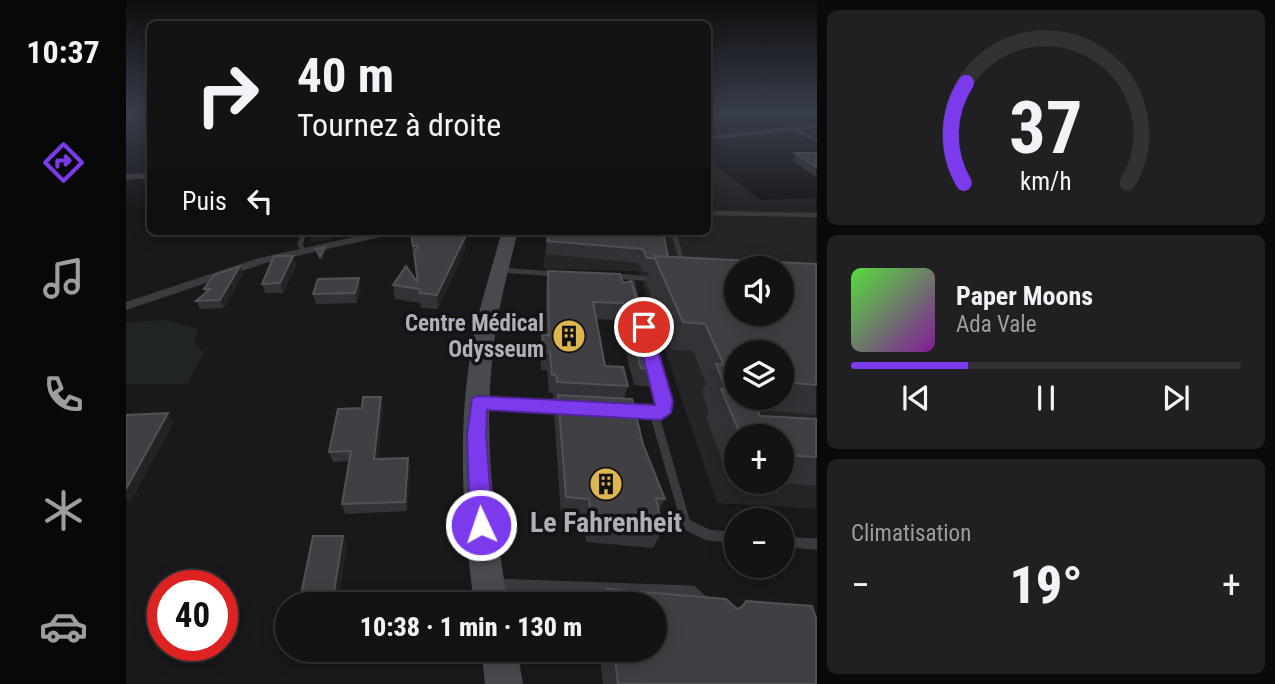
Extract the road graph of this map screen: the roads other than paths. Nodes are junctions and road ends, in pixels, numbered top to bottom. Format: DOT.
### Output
graph roads {
  1 [pos="147,176"];
  2 [pos="126,177"];
  3 [pos="711,213"];
  4 [pos="817,215"];
  5 [pos="303,235"];
  6 [pos="375,235"];
  7 [pos="509,235"];
  8 [pos="674,235"];
  9 [pos="303,250"];
  10 [pos="499,270"];
  11 [pos="684,270"];
  12 [pos="565,274"];
  13 [pos="604,276"];
  14 [pos="631,277"];
  15 [pos="665,279"];
  16 [pos="126,306"];
  17 [pos="640,314"];
  18 [pos="650,351"];
  19 [pos="478,402"];
  20 [pos="573,408"];
  21 [pos="614,411"];
  22 [pos="654,413"];
  23 [pos="724,537"];
  24 [pos="794,543"];
  25 [pos="817,544"];
  26 [pos="490,592"];
  27 [pos="625,592"];
  28 [pos="715,621"];
  29 [pos="501,662"];
  30 [pos="504,684"];
  1 -- 2 [label="street"];
  3 -- 4 [label="lane"];
  5 -- 9 [label="lane"];
  6 -- 9 [label="street"];
  7 -- 10 [label="street"];
  8 -- 11 [label="lane"];
  9 -- 16 [label="street"];
  10 -- 12 [label="lane"];
  10 -- 19 [label="street"];
  13 -- 14 [label="lane"];
  14 -- 15 [label="lane"];
  14 -- 17 [label="lane"];
  18 -- 22 [label="lane"];
  19 -- 20 [label="lane"];
  19 -- 26 [label="street"];
  21 -- 22 [label="lane"];
  22 -- 23 [label="lane"];
  24 -- 25 [label="lane"];
  27 -- 28 [label="lane"];
  29 -- 30 [label="street"];
}
